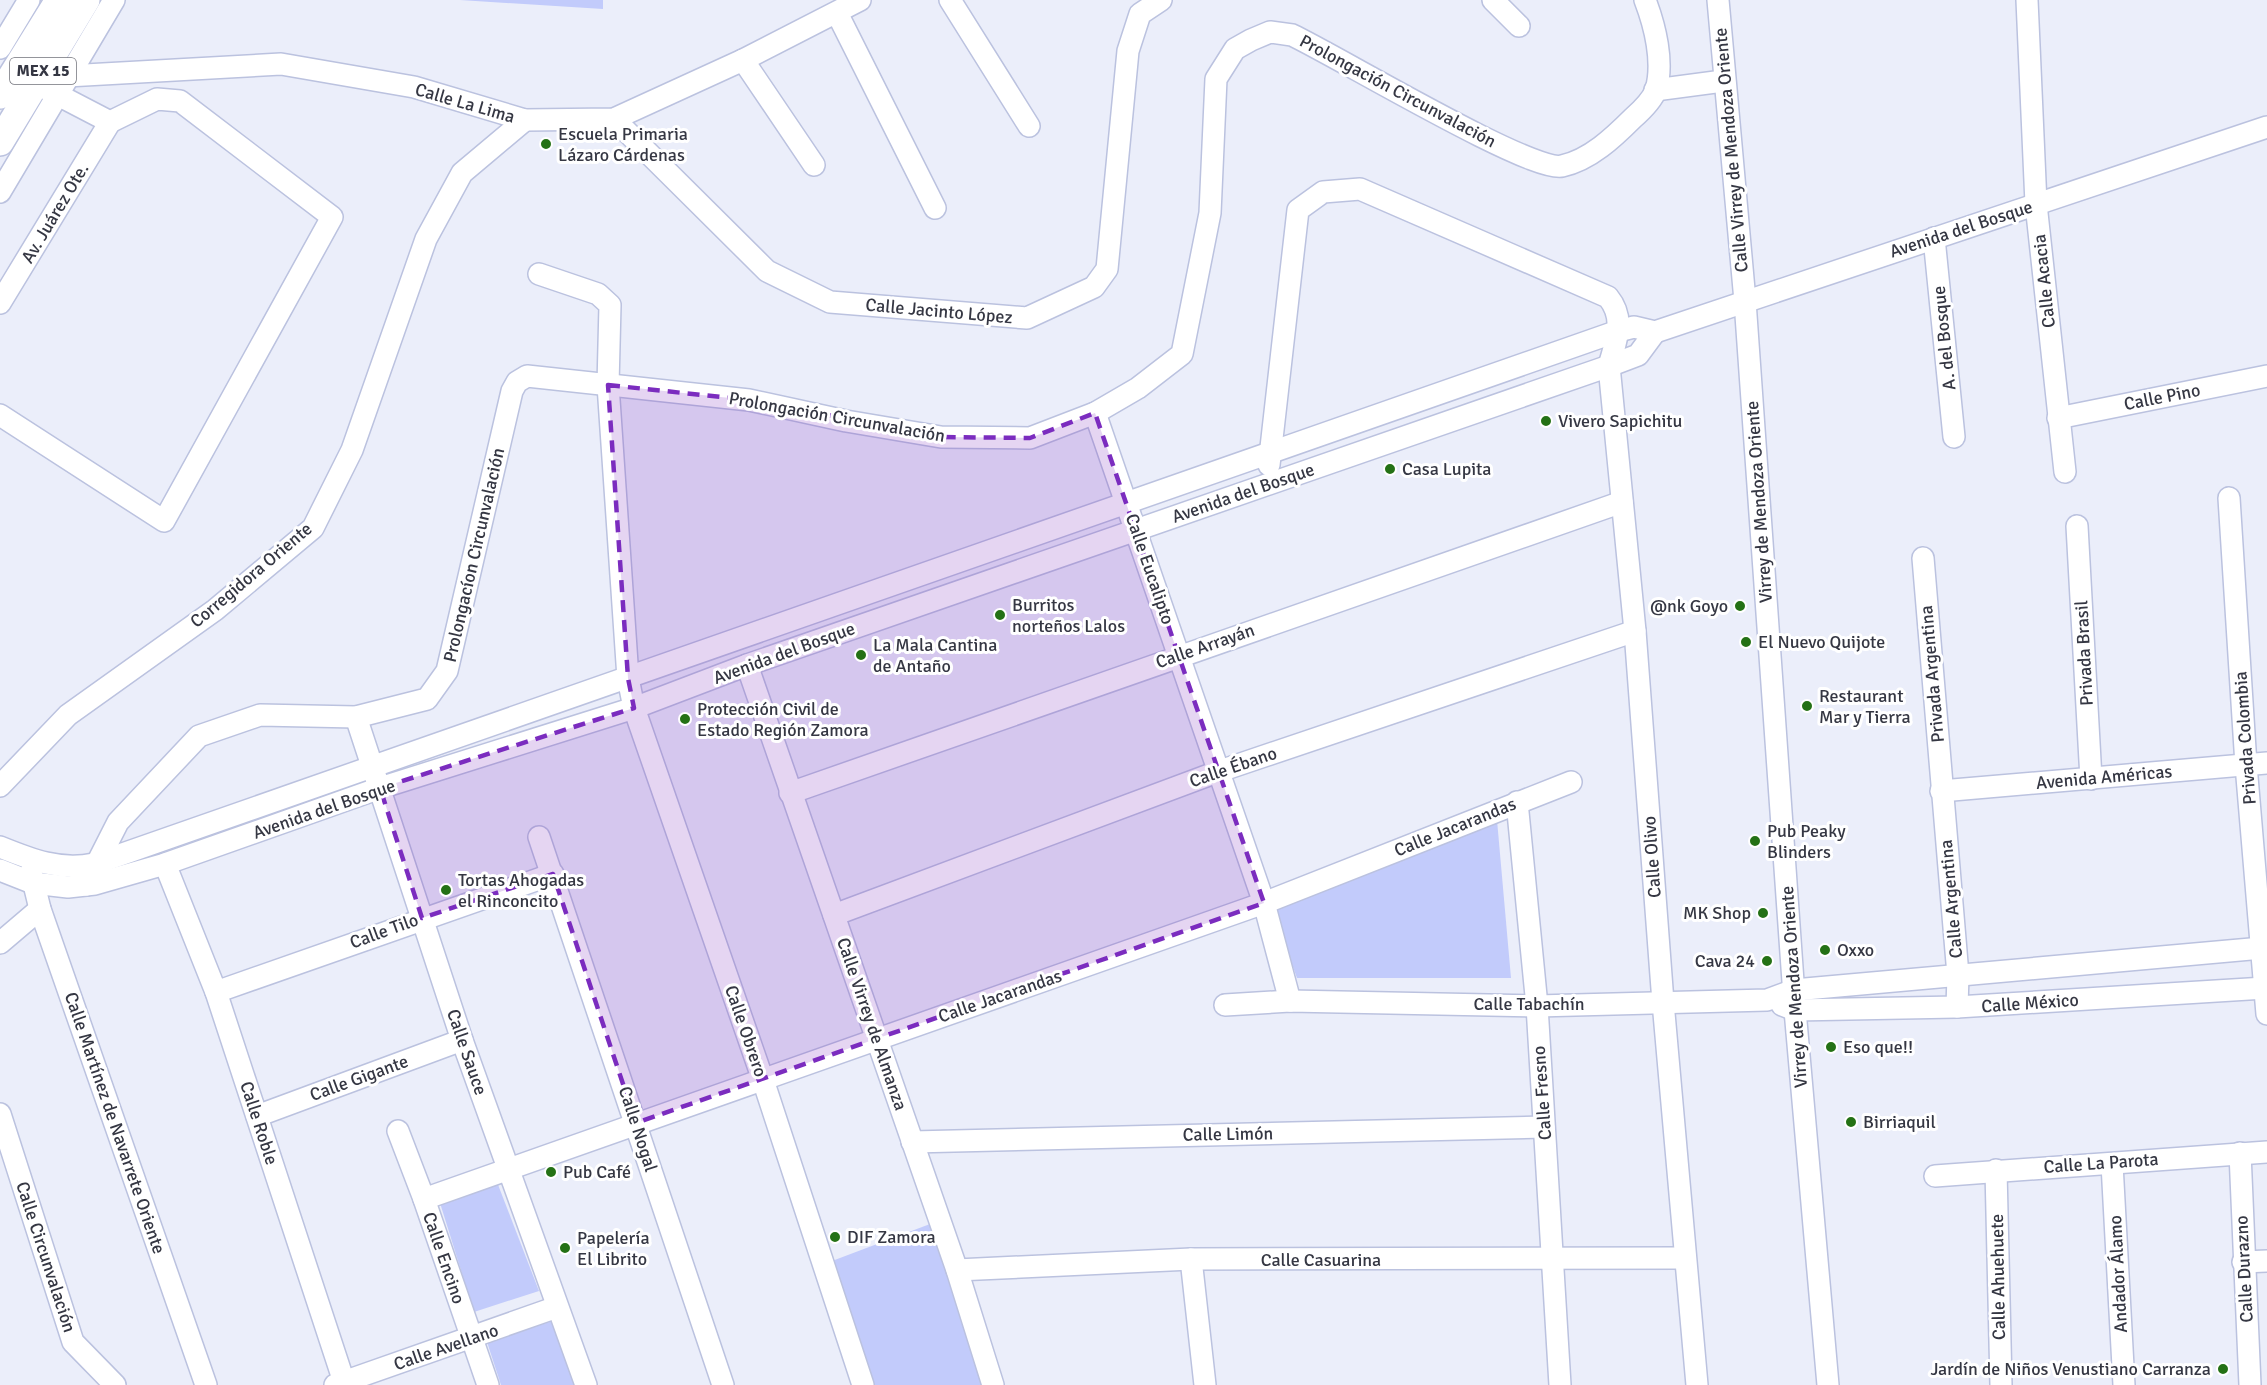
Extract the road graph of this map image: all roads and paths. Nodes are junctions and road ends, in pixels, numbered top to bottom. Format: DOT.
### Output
graph roads {
  1 [pos="29,0"];
  2 [pos="59,0"];
  3 [pos="86,0"];
  4 [pos="114,0"];
  5 [pos="860,0"];
  6 [pos="950,0"];
  7 [pos="1161,0"];
  8 [pos="1493,0"];
  9 [pos="1645,0"];
  10 [pos="1718,0"];
  11 [pos="2027,0"];
  12 [pos="837,13"];
  13 [pos="1519,26"];
  14 [pos="0,48"];
  15 [pos="743,60"];
  16 [pos="51,79"];
  17 [pos="1724,81"];
  18 [pos="1656,90"];
  19 [pos="0,95"];
  20 [pos="614,119"];
  21 [pos="525,120"];
  22 [pos="110,122"];
  23 [pos="1029,126"];
  24 [pos="2267,127"];
  25 [pos="0,142"];
  26 [pos="814,165"];
  27 [pos="0,192"];
  28 [pos="2036,204"];
  29 [pos="935,208"];
  30 [pos="1934,238"];
  31 [pos="540,274"];
  32 [pos="1745,301"];
  33 [pos="0,303"];
  34 [pos="1618,331"];
  35 [pos="1655,332"];
  36 [pos="1609,366"];
  37 [pos="2267,376"];
  38 [pos="517,382"];
  39 [pos="608,385"];
  40 [pos="1095,413"];
  41 [pos="0,415"];
  42 [pos="2058,418"];
  43 [pos="1954,437"];
  44 [pos="1269,454"];
  45 [pos="2065,472"];
  46 [pos="1269,484"];
  47 [pos="2229,498"];
  48 [pos="1622,502"];
  49 [pos="1127,504"];
  50 [pos="2076,526"];
  51 [pos="1135,531"];
  52 [pos="1923,558"];
  53 [pos="1635,631"];
  54 [pos="1180,655"];
  55 [pos="747,665"];
  56 [pos="628,678"];
  57 [pos="634,708"];
  58 [pos="356,717"];
  59 [pos="2267,763"];
  60 [pos="374,765"];
  61 [pos="2246,765"];
  62 [pos="1217,772"];
  63 [pos="2091,779"];
  64 [pos="1571,782"];
  65 [pos="0,786"];
  66 [pos="380,788"];
  67 [pos="1941,791"];
  68 [pos="790,793"];
  69 [pos="1517,802"];
  70 [pos="539,837"];
  71 [pos="0,847"];
  72 [pos="29,858"];
  73 [pos="94,864"];
  74 [pos="165,864"];
  75 [pos="0,870"];
  76 [pos="553,873"];
  77 [pos="33,883"];
  78 [pos="86,885"];
  79 [pos="1264,903"];
  80 [pos="40,909"];
  81 [pos="834,915"];
  82 [pos="422,918"];
  83 [pos="0,943"];
  84 [pos="2262,948"];
  85 [pos="1958,975"];
  86 [pos="2265,988"];
  87 [pos="216,992"];
  88 [pos="1795,1000"];
  89 [pos="1290,1001"];
  90 [pos="1663,1002"];
  91 [pos="1225,1005"];
  92 [pos="1537,1006"];
  93 [pos="1957,1007"];
  94 [pos="2267,1014"];
  95 [pos="878,1040"];
  96 [pos="462,1041"];
  97 [pos="763,1080"];
  98 [pos="0,1114"];
  99 [pos="257,1116"];
  100 [pos="636,1123"];
  101 [pos="1545,1127"];
  102 [pos="398,1131"];
  103 [pos="912,1142"];
  104 [pos="2267,1152"];
  105 [pos="2240,1153"];
  106 [pos="2112,1164"];
  107 [pos="507,1168"];
  108 [pos="1996,1170"];
  109 [pos="1935,1176"];
  110 [pos="424,1199"];
  111 [pos="1685,1258"];
  112 [pos="1191,1259"];
  113 [pos="1554,1260"];
  114 [pos="2267,1261"];
  115 [pos="2243,1262"];
  116 [pos="957,1270"];
  117 [pos="557,1307"];
  118 [pos="471,1338"];
  119 [pos="341,1384"];
  120 [pos="115,1385"];
  121 [pos="206,1385"];
  122 [pos="488,1385"];
  123 [pos="586,1385"];
  124 [pos="723,1385"];
  125 [pos="863,1385"];
  126 [pos="993,1385"];
  127 [pos="1205,1385"];
  128 [pos="1560,1385"];
  129 [pos="1697,1385"];
  130 [pos="1828,1385"];
  131 [pos="2001,1385"];
  132 [pos="2124,1385"];
  133 [pos="2250,1385"];
  134 [pos="2267,1385"];
  1 -- 14 [label="street"];
  2 -- 19 [label="main road, MEX 15"];
  3 -- 16 [label="main road, MEX 15"];
  4 -- 16 [label="street"];
  5 -- 12 [label="street, Calle La Lima"];
  6 -- 23 [label="street"];
  7 -- 20 [label="street, Calle Jacinto López"];
  8 -- 13 [label="street"];
  9 -- 18 [label="street"];
  10 -- 17 [label="street, Calle Virrey de Mendoza Oriente"];
  11 -- 28 [label="street, Calle Acacia"];
  12 -- 15 [label="street, Calle La Lima"];
  12 -- 29 [label="street"];
  15 -- 20 [label="street, Calle La Lima"];
  15 -- 26 [label="street"];
  16 -- 21 [label="street, Calle La Lima"];
  16 -- 22 [label="street"];
  16 -- 25 [label="main road, MEX 15"];
  16 -- 27 [label="street"];
  17 -- 18 [label="street"];
  17 -- 32 [label="street, Calle Virrey de Mendoza Oriente"];
  18 -- 40 [label="street, Prolongación Circunvalación"];
  20 -- 21 [label="street, Calle La Lima"];
  21 -- 65 [label="street, Corregidora Oriente"];
  22 -- 33 [label="street, Av. Juárez Ote."];
  22 -- 41 [label="street"];
  24 -- 28 [label="street, Avenida del Bosque"];
  28 -- 30 [label="street, Avenida del Bosque"];
  28 -- 42 [label="street, Calle Acacia"];
  30 -- 32 [label="street, Avenida del Bosque"];
  30 -- 43 [label="street, A. del Bosque"];
  31 -- 39 [label="street, Calle Obrero"];
  32 -- 35 [label="street, Avenida del Bosque"];
  32 -- 88 [label="street, Virrey de Mendoza Oriente"];
  34 -- 35 [label="street, Avenida del Bosque"];
  34 -- 36 [label="street, Calle Olivo"];
  34 -- 44 [label="street, Avenida del Bosque"];
  34 -- 44 [label="street"];
  35 -- 36 [label="street, Avenida del Bosque"];
  36 -- 46 [label="street, Avenida del Bosque"];
  36 -- 48 [label="street, Calle Olivo"];
  37 -- 42 [label="street, Calle Pino"];
  38 -- 39 [label="street, Prolongación Circunvalación"];
  38 -- 58 [label="street, Prolongacíon Circunvalación"];
  39 -- 40 [label="street, Prolongación Circunvalación"];
  39 -- 56 [label="street, Calle Obrero"];
  40 -- 49 [label="street, Calle Eucalipto"];
  42 -- 45 [label="street, Calle Acacia"];
  44 -- 46 [label="street"];
  44 -- 49 [label="street, Avenida del Bosque"];
  46 -- 51 [label="street, Avenida del Bosque"];
  47 -- 61 [label="street, Privada Colombia"];
  48 -- 53 [label="street, Calle Olivo"];
  48 -- 54 [label="street, Calle Arrayán"];
  49 -- 51 [label="street, Calle Eucalipto"];
  49 -- 56 [label="street, Avenida del Bosque"];
  50 -- 63 [label="street, Privada Brasil"];
  51 -- 54 [label="street, Calle Eucalipto"];
  51 -- 55 [label="street, Avenida del Bosque"];
  52 -- 67 [label="street, Privada Argentina"];
  53 -- 62 [label="street, Calle Ébano"];
  53 -- 90 [label="street, Calle Olivo"];
  54 -- 62 [label="street, Calle Eucalipto"];
  54 -- 68 [label="street, Calle Arrayán"];
  55 -- 57 [label="street, Avenida del Bosque"];
  55 -- 68 [label="street, Calle Virrey de Almanza"];
  56 -- 57 [label="street, Calle Obrero"];
  56 -- 60 [label="street, Avenida del Bosque"];
  57 -- 66 [label="street, Avenida del Bosque"];
  57 -- 97 [label="street, Calle Obrero"];
  58 -- 60 [label="street, Calle Sauce"];
  58 -- 73 [label="street, Prolongacíon Circunvalación"];
  59 -- 61 [label="street, Avenida Américas"];
  60 -- 66 [label="street, Calle Sauce"];
  60 -- 73 [label="street, Avenida del Bosque"];
  61 -- 63 [label="street, Avenida Américas"];
  61 -- 84 [label="street, Privada Colombia"];
  62 -- 79 [label="street, Calle Eucalipto"];
  62 -- 81 [label="street, Calle Ébano"];
  63 -- 67 [label="street, Avenida Américas"];
  64 -- 69 [label="street, Calle Jacarandas"];
  66 -- 74 [label="street, Avenida del Bosque"];
  66 -- 82 [label="street, Calle Sauce"];
  67 -- 85 [label="street, Calle Argentina"];
  68 -- 81 [label="street, Calle Virrey de Almanza"];
  69 -- 79 [label="street, Calle Jacarandas"];
  69 -- 92 [label="street, Calle Fresno"];
  70 -- 76 [label="street, Calle Nogal"];
  71 -- 72 [label="street, Avenida del Bosque"];
  72 -- 73 [label="street, Avenida del Bosque"];
  72 -- 77 [label="street, Calle Martínez de Navarrete Oriente"];
  73 -- 78 [label="street, Prolongacíon Circunvalación"];
  74 -- 78 [label="street, Avenida del Bosque"];
  74 -- 87 [label="street, Calle Roble"];
  75 -- 77 [label="street, Avenida del Bosque"];
  76 -- 82 [label="street, Calle Tilo"];
  76 -- 100 [label="street, Calle Nogal"];
  77 -- 78 [label="street, Avenida del Bosque"];
  77 -- 80 [label="street, Calle Martínez de Navarrete Oriente"];
  79 -- 89 [label="street, Calle Eucalipto"];
  79 -- 95 [label="street, Calle Jacarandas"];
  80 -- 83 [label="street"];
  80 -- 121 [label="street, Calle Martínez de Navarrete Oriente"];
  81 -- 95 [label="street, Calle Virrey de Almanza"];
  82 -- 87 [label="street, Calle Tilo"];
  82 -- 96 [label="street, Calle Sauce"];
  84 -- 85 [label="street, Calle México"];
  84 -- 86 [label="street, Privada Colombia"];
  85 -- 88 [label="street, Calle México"];
  85 -- 93 [label="street, Calle Argentina"];
  86 -- 93 [label="street, Calle México"];
  86 -- 94 [label="street, Privada Colombia"];
  87 -- 99 [label="street, Calle Roble"];
  88 -- 90 [label="street, Calle Tabachín"];
  88 -- 93 [label="street, Calle México"];
  88 -- 130 [label="street, Virrey de Mendoza Oriente"];
  89 -- 91 [label="street, Calle Tabachín"];
  89 -- 92 [label="street, Calle Tabachín"];
  90 -- 92 [label="street, Calle Tabachín"];
  90 -- 111 [label="street, Calle Olivo"];
  92 -- 101 [label="street, Calle Fresno"];
  95 -- 97 [label="street, Calle Jacarandas"];
  95 -- 103 [label="street, Calle Virrey de Almanza"];
  96 -- 99 [label="street, Calle Gigante"];
  96 -- 107 [label="street, Calle Sauce"];
  97 -- 100 [label="street, Calle Jacarandas"];
  97 -- 125 [label="street, Calle Obrero"];
  98 -- 120 [label="street, Calle Circunvalación"];
  99 -- 119 [label="street, Calle Roble"];
  100 -- 107 [label="street, Calle Jacarandas"];
  100 -- 124 [label="street, Calle Nogal"];
  101 -- 103 [label="street, Calle Limón"];
  101 -- 113 [label="street, Calle Fresno"];
  102 -- 110 [label="street, Calle Encino"];
  103 -- 116 [label="street, Calle Virrey de Almanza"];
  104 -- 105 [label="street, Calle La Parota"];
  105 -- 106 [label="street, Calle La Parota"];
  105 -- 115 [label="street, Calle Durazno"];
  106 -- 108 [label="street, Calle La Parota"];
  106 -- 132 [label="street, Andador Álamo"];
  107 -- 110 [label="street, Calle Jacarandas"];
  107 -- 117 [label="street, Calle Sauce"];
  108 -- 109 [label="street, Calle La Parota"];
  108 -- 131 [label="street, Calle Ahuehuete"];
  110 -- 118 [label="street, Calle Encino"];
  111 -- 113 [label="street, Calle Casuarina"];
  111 -- 129 [label="street, Calle Olivo"];
  112 -- 113 [label="street, Calle Casuarina"];
  112 -- 116 [label="street, Calle Casuarina"];
  112 -- 127 [label="street"];
  113 -- 128 [label="street, Calle Fresno"];
  114 -- 115 [label="street"];
  115 -- 133 [label="street, Calle Durazno"];
  116 -- 126 [label="street, Calle Virrey de Almanza"];
  117 -- 118 [label="street, Calle Avellano"];
  117 -- 123 [label="street, Calle Sauce"];
  118 -- 119 [label="street, Calle Avellano"];
  118 -- 122 [label="street, Calle Encino"];
  133 -- 134 [label="street"];
}
